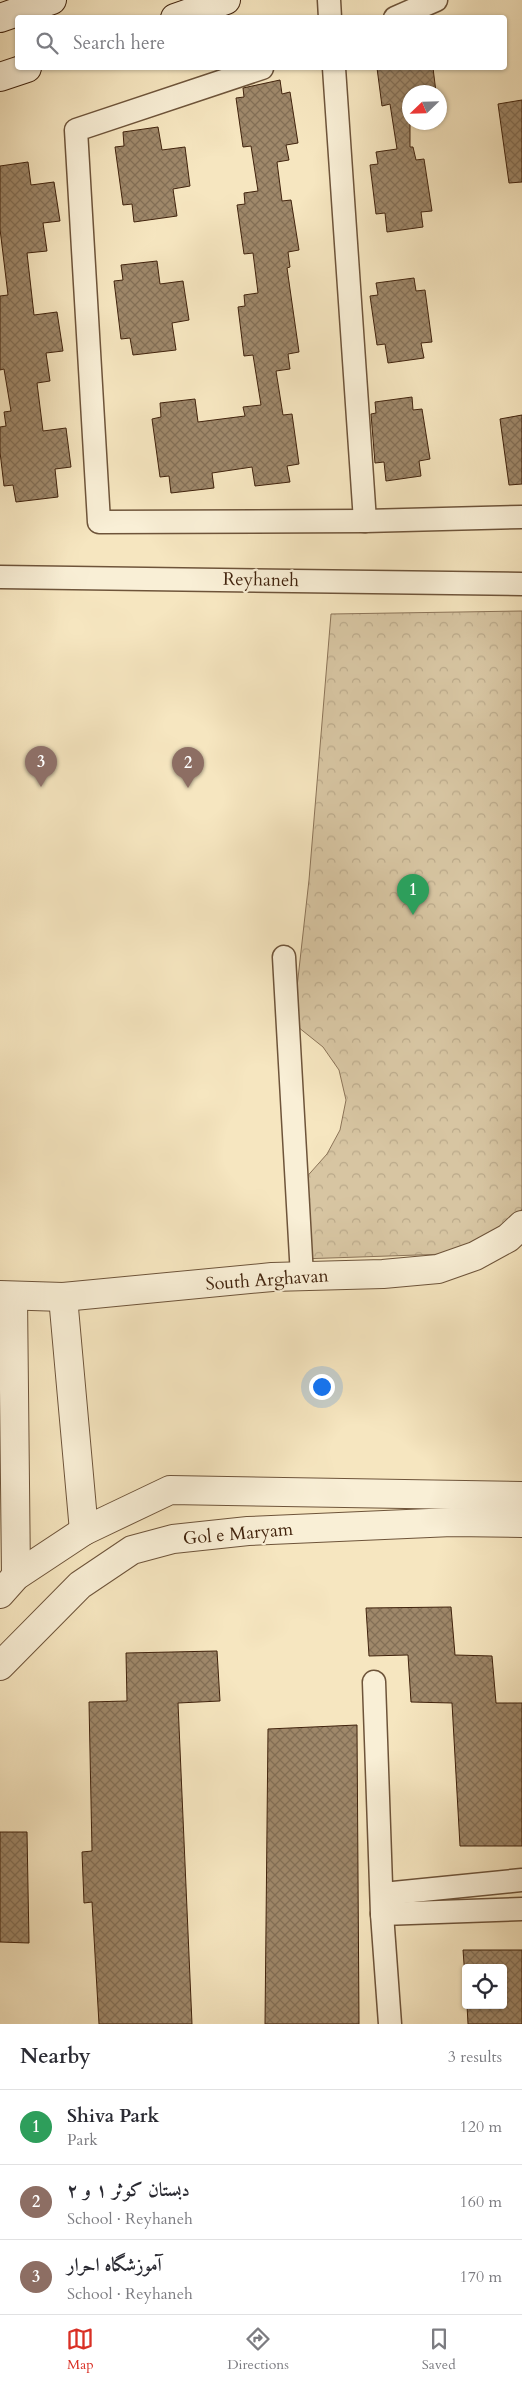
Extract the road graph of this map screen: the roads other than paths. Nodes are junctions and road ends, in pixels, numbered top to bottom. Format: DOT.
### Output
graph roads {
  1 [pos="52,0"];
  2 [pos="226,0"];
  3 [pos="329,0"];
  4 [pos="436,0"];
  5 [pos="184,15"];
  6 [pos="330,15"];
  7 [pos="402,15"];
  8 [pos="0,18"];
  9 [pos="21,70"];
  10 [pos="256,70"];
  11 [pos="334,70"];
  12 [pos="0,77"];
  13 [pos="522,517"];
  14 [pos="365,521"];
  15 [pos="0,577"];
  16 [pos="522,584"];
  17 [pos="284,957"];
  18 [pos="522,1225"];
  19 [pos="302,1276"];
  20 [pos="7,1296"];
  21 [pos="63,1297"];
  22 [pos="522,1496"];
  23 [pos="522,1523"];
  24 [pos="84,1531"];
  25 [pos="8,1585"];
  26 [pos="0,1666"];
  27 [pos="374,1682"];
  28 [pos="522,1880"];
  29 [pos="382,1904"];
  30 [pos="522,1910"];
  31 [pos="390,2024"];
  1 -- 8 [label="street"];
  2 -- 5 [label="street"];
  3 -- 6 [label="street"];
  4 -- 7 [label="street"];
  9 -- 12 [label="street"];
  10 -- 14 [label="street"];
  11 -- 14 [label="street"];
  13 -- 14 [label="street"];
  15 -- 16 [label="street, Reyhaneh"];
  17 -- 19 [label="street"];
  18 -- 19 [label="street, South Arghavan"];
  19 -- 21 [label="street, South Arghavan"];
  20 -- 21 [label="street, South Arghavan"];
  20 -- 25 [label="street"];
  21 -- 24 [label="street"];
  22 -- 24 [label="street"];
  23 -- 26 [label="street, Gol e Maryam"];
  24 -- 25 [label="street"];
  27 -- 29 [label="street"];
  28 -- 29 [label="street"];
  29 -- 30 [label="street"];
  29 -- 31 [label="street"];
}
